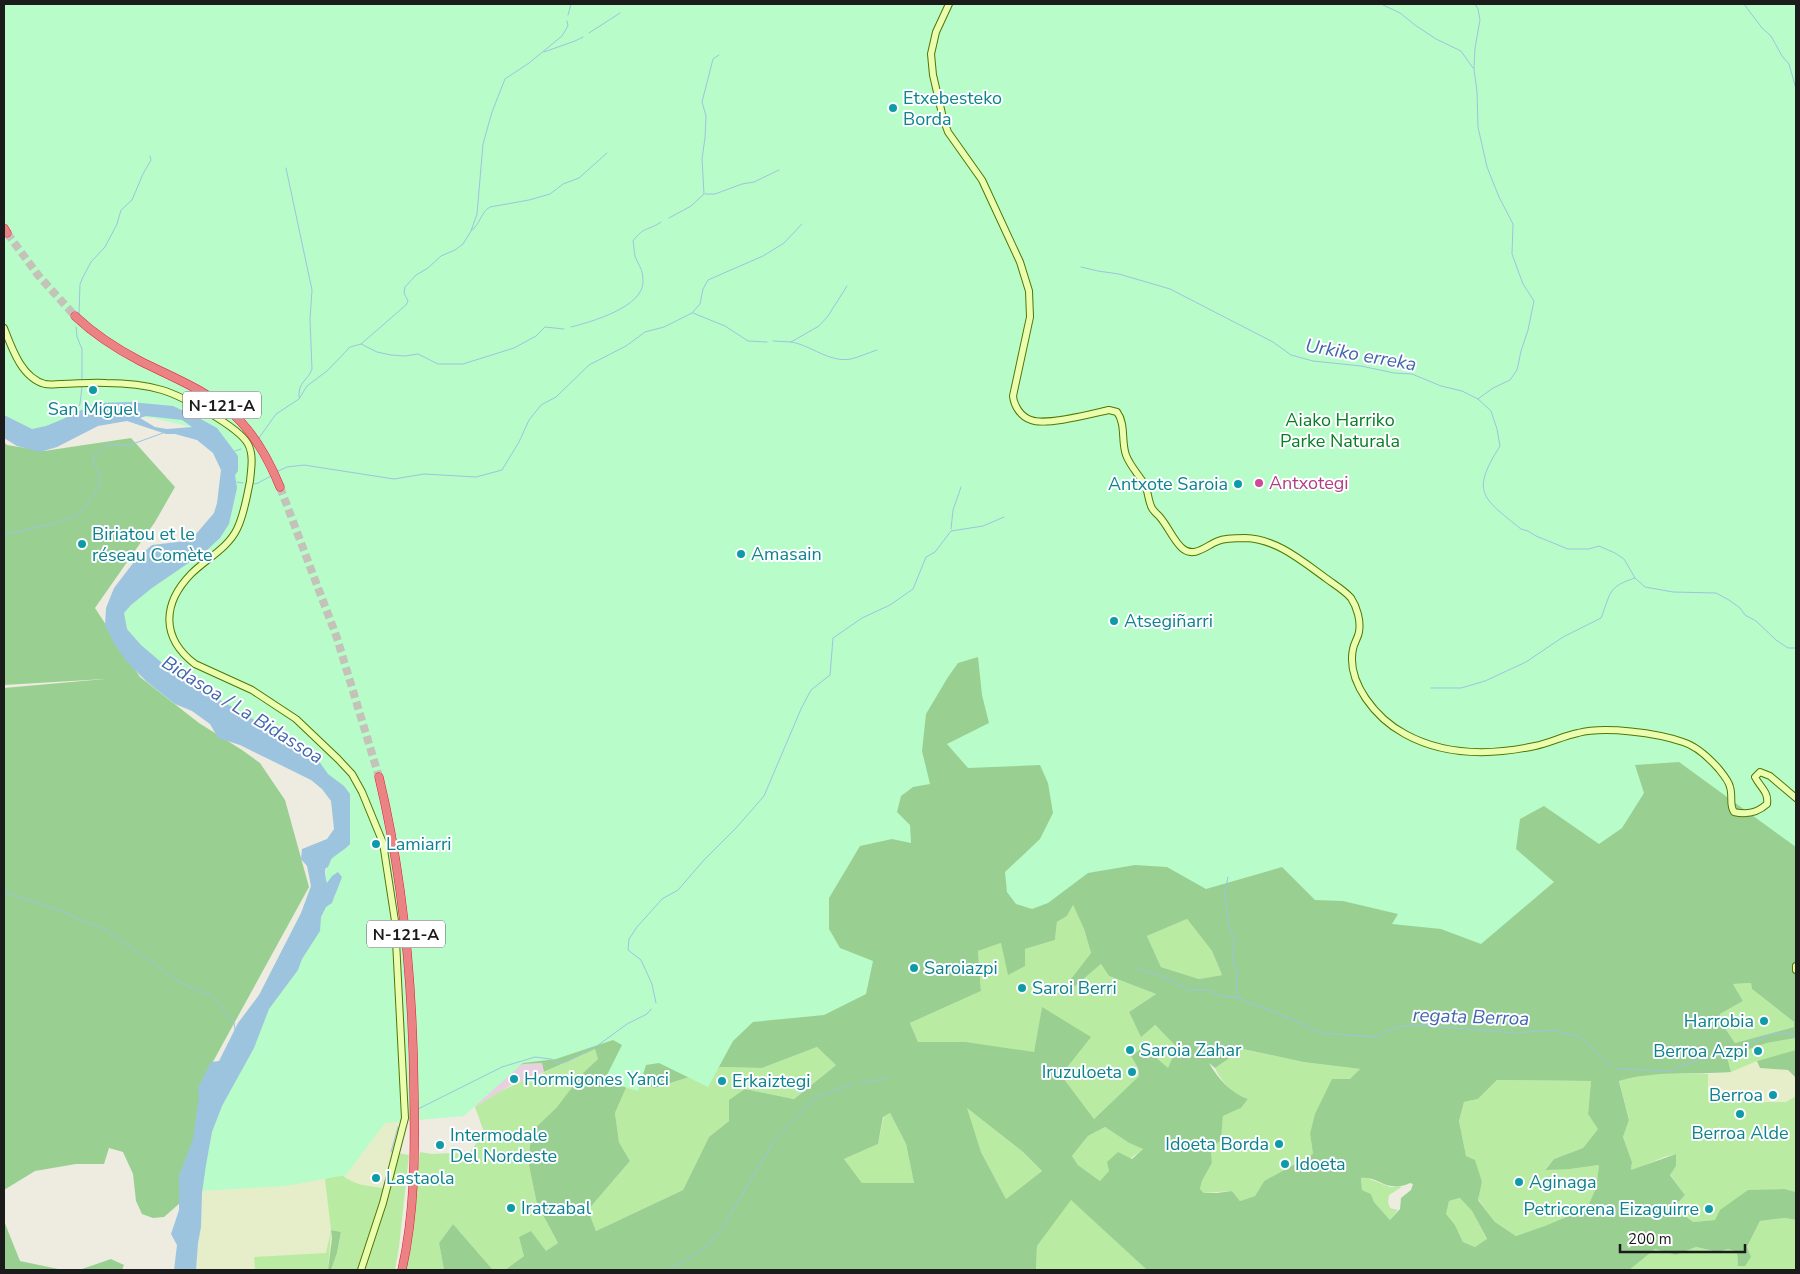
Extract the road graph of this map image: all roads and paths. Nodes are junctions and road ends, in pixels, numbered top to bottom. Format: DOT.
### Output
graph roads {
  1 [pos="949,4"];
  2 [pos="75,316"];
  3 [pos="4,328"];
  4 [pos="279,484"];
  5 [pos="379,777"];
  6 [pos="1796,798"];
  7 [pos="1796,966"];
  8 [pos="1796,970"];
  9 [pos="361,1270"];
  10 [pos="402,1270"];
  1 -- 6 [label="street"];
  2 -- 4 [label="highway, N-121-A"];
  3 -- 9 [label="street"];
  5 -- 10 [label="highway, N-121-A"];
  7 -- 8 [label="street"];
}
